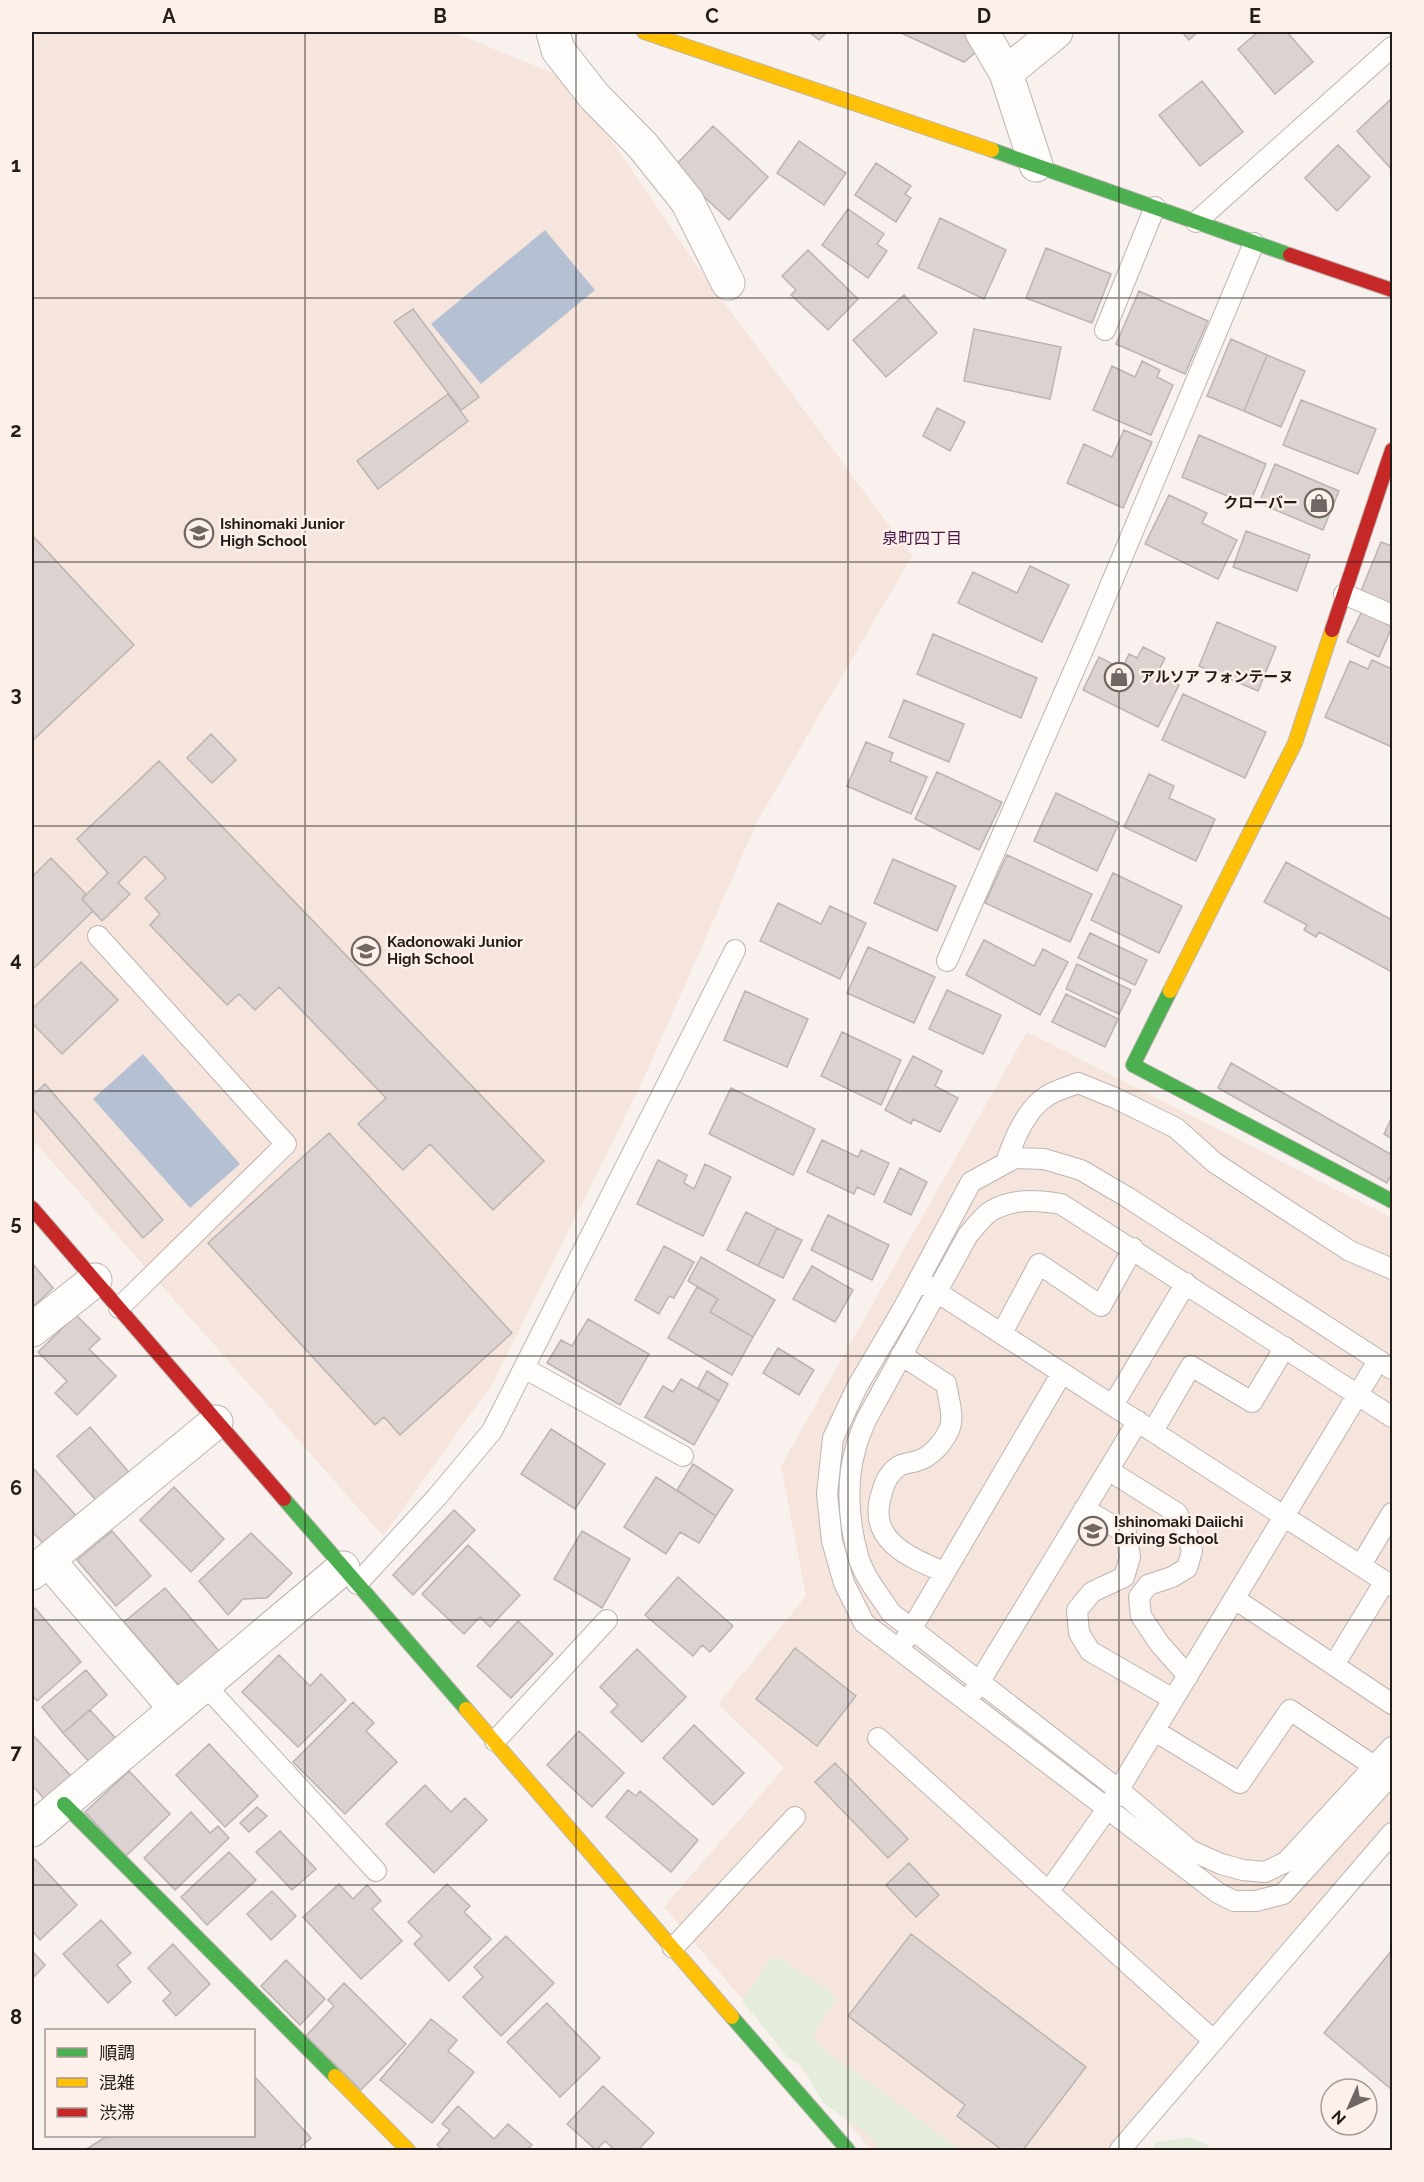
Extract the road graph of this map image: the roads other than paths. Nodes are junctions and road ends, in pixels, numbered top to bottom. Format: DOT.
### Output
graph roads {
  1 [pos="553,32"];
  2 [pos="644,32"];
  3 [pos="982,32"];
  4 [pos="1056,32"];
  5 [pos="1392,46"];
  6 [pos="1006,73"];
  7 [pos="1036,165"];
  8 [pos="1155,207"];
  9 [pos="1196,222"];
  10 [pos="1254,243"];
  11 [pos="728,283"];
  12 [pos="1392,290"];
  13 [pos="1105,330"];
  14 [pos="1392,450"];
  15 [pos="1344,594"];
  16 [pos="1392,615"];
  17 [pos="98,936"];
  18 [pos="735,950"];
  19 [pos="947,961"];
  20 [pos="1006,1162"];
  21 [pos="1392,1201"];
  22 [pos="32,1208"];
  23 [pos="1132,1248"];
  24 [pos="1392,1269"];
  25 [pos="95,1280"];
  26 [pos="918,1280"];
  27 [pos="1186,1283"];
  28 [pos="936,1291"];
  29 [pos="119,1308"];
  30 [pos="32,1330"];
  31 [pos="1002,1333"];
  32 [pos="1285,1347"];
  33 [pos="901,1355"];
  34 [pos="1385,1365"];
  35 [pos="524,1368"];
  36 [pos="1062,1373"];
  37 [pos="1358,1395"];
  38 [pos="1113,1406"];
  39 [pos="1392,1417"];
  40 [pos="216,1422"];
  41 [pos="1145,1426"];
  42 [pos="682,1456"];
  43 [pos="1108,1470"];
  44 [pos="1084,1509"];
  45 [pos="1392,1513"];
  46 [pos="1285,1517"];
  47 [pos="1361,1565"];
  48 [pos="40,1567"];
  49 [pos="944,1572"];
  50 [pos="350,1576"];
  51 [pos="1389,1583"];
  52 [pos="1235,1599"];
  53 [pos="607,1620"];
  54 [pos="912,1628"];
  55 [pos="899,1650"];
  56 [pos="1334,1665"];
  57 [pos="1188,1676"];
  58 [pos="980,1680"];
  59 [pos="204,1684"];
  60 [pos="1173,1699"];
  61 [pos="967,1702"];
  62 [pos="1392,1704"];
  63 [pos="175,1708"];
  64 [pos="1155,1731"];
  65 [pos="878,1738"];
  66 [pos="495,1741"];
  67 [pos="1392,1746"];
  68 [pos="1383,1770"];
  69 [pos="1119,1790"];
  70 [pos="64,1804"];
  71 [pos="1107,1809"];
  72 [pos="795,1817"];
  73 [pos="32,1830"];
  74 [pos="1392,1833"];
  75 [pos="376,1871"];
  76 [pos="1049,1891"];
  77 [pos="673,1948"];
  78 [pos="1214,2041"];
  79 [pos="408,2151"];
  80 [pos="848,2151"];
  81 [pos="1120,2151"];
  1 -- 11 [label="street"];
  2 -- 7 [label="street"];
  3 -- 6 [label="street"];
  4 -- 6 [label="street"];
  5 -- 9 [label="lane"];
  6 -- 7 [label="street"];
  7 -- 8 [label="street"];
  8 -- 9 [label="street"];
  8 -- 13 [label="lane"];
  9 -- 10 [label="street"];
  10 -- 12 [label="street"];
  10 -- 19 [label="lane"];
  14 -- 15 [label="street"];
  15 -- 16 [label="lane"];
  15 -- 21 [label="street"];
  17 -- 29 [label="lane"];
  18 -- 35 [label="lane"];
  20 -- 24 [label="lane"];
  20 -- 26 [label="lane"];
  20 -- 34 [label="lane"];
  22 -- 25 [label="street"];
  23 -- 27 [label="lane"];
  23 -- 28 [label="lane"];
  23 -- 31 [label="lane"];
  25 -- 29 [label="street"];
  25 -- 30 [label="street"];
  26 -- 28 [label="lane"];
  26 -- 55 [label="lane"];
  27 -- 32 [label="lane"];
  27 -- 38 [label="lane"];
  28 -- 31 [label="lane"];
  28 -- 33 [label="lane"];
  29 -- 40 [label="street"];
  31 -- 36 [label="lane"];
  32 -- 37 [label="lane"];
  32 -- 41 [label="lane"];
  33 -- 49 [label="lane"];
  33 -- 54 [label="lane"];
  34 -- 37 [label="lane"];
  35 -- 42 [label="lane"];
  35 -- 50 [label="lane"];
  36 -- 38 [label="lane"];
  36 -- 49 [label="lane"];
  37 -- 39 [label="lane"];
  37 -- 46 [label="lane"];
  38 -- 41 [label="lane"];
  40 -- 48 [label="street"];
  40 -- 50 [label="street"];
  41 -- 43 [label="lane"];
  41 -- 46 [label="lane"];
  43 -- 44 [label="lane"];
  43 -- 57 [label="lane"];
  44 -- 58 [label="lane"];
  44 -- 60 [label="lane"];
  45 -- 47 [label="lane"];
  46 -- 47 [label="lane"];
  46 -- 52 [label="lane"];
  47 -- 51 [label="lane"];
  48 -- 63 [label="street"];
  49 -- 54 [label="lane"];
  50 -- 59 [label="street"];
  50 -- 66 [label="street"];
  51 -- 56 [label="lane"];
  52 -- 56 [label="lane"];
  52 -- 57 [label="lane"];
  53 -- 66 [label="lane"];
  54 -- 55 [label="lane"];
  54 -- 58 [label="lane"];
  55 -- 61 [label="lane"];
  56 -- 62 [label="lane"];
  57 -- 60 [label="lane"];
  58 -- 61 [label="lane"];
  58 -- 69 [label="lane"];
  59 -- 63 [label="street"];
  59 -- 75 [label="lane"];
  60 -- 64 [label="lane"];
  61 -- 71 [label="lane"];
  63 -- 70 [label="street"];
  64 -- 68 [label="lane"];
  64 -- 69 [label="lane"];
  65 -- 76 [label="lane"];
  66 -- 77 [label="street"];
  67 -- 68 [label="lane"];
  68 -- 69 [label="lane"];
  68 -- 71 [label="lane"];
  69 -- 71 [label="lane"];
  70 -- 73 [label="street"];
  70 -- 79 [label="street"];
  71 -- 76 [label="lane"];
  72 -- 77 [label="lane"];
  74 -- 78 [label="lane"];
  76 -- 78 [label="lane"];
  77 -- 80 [label="street"];
  78 -- 81 [label="lane"];
}
